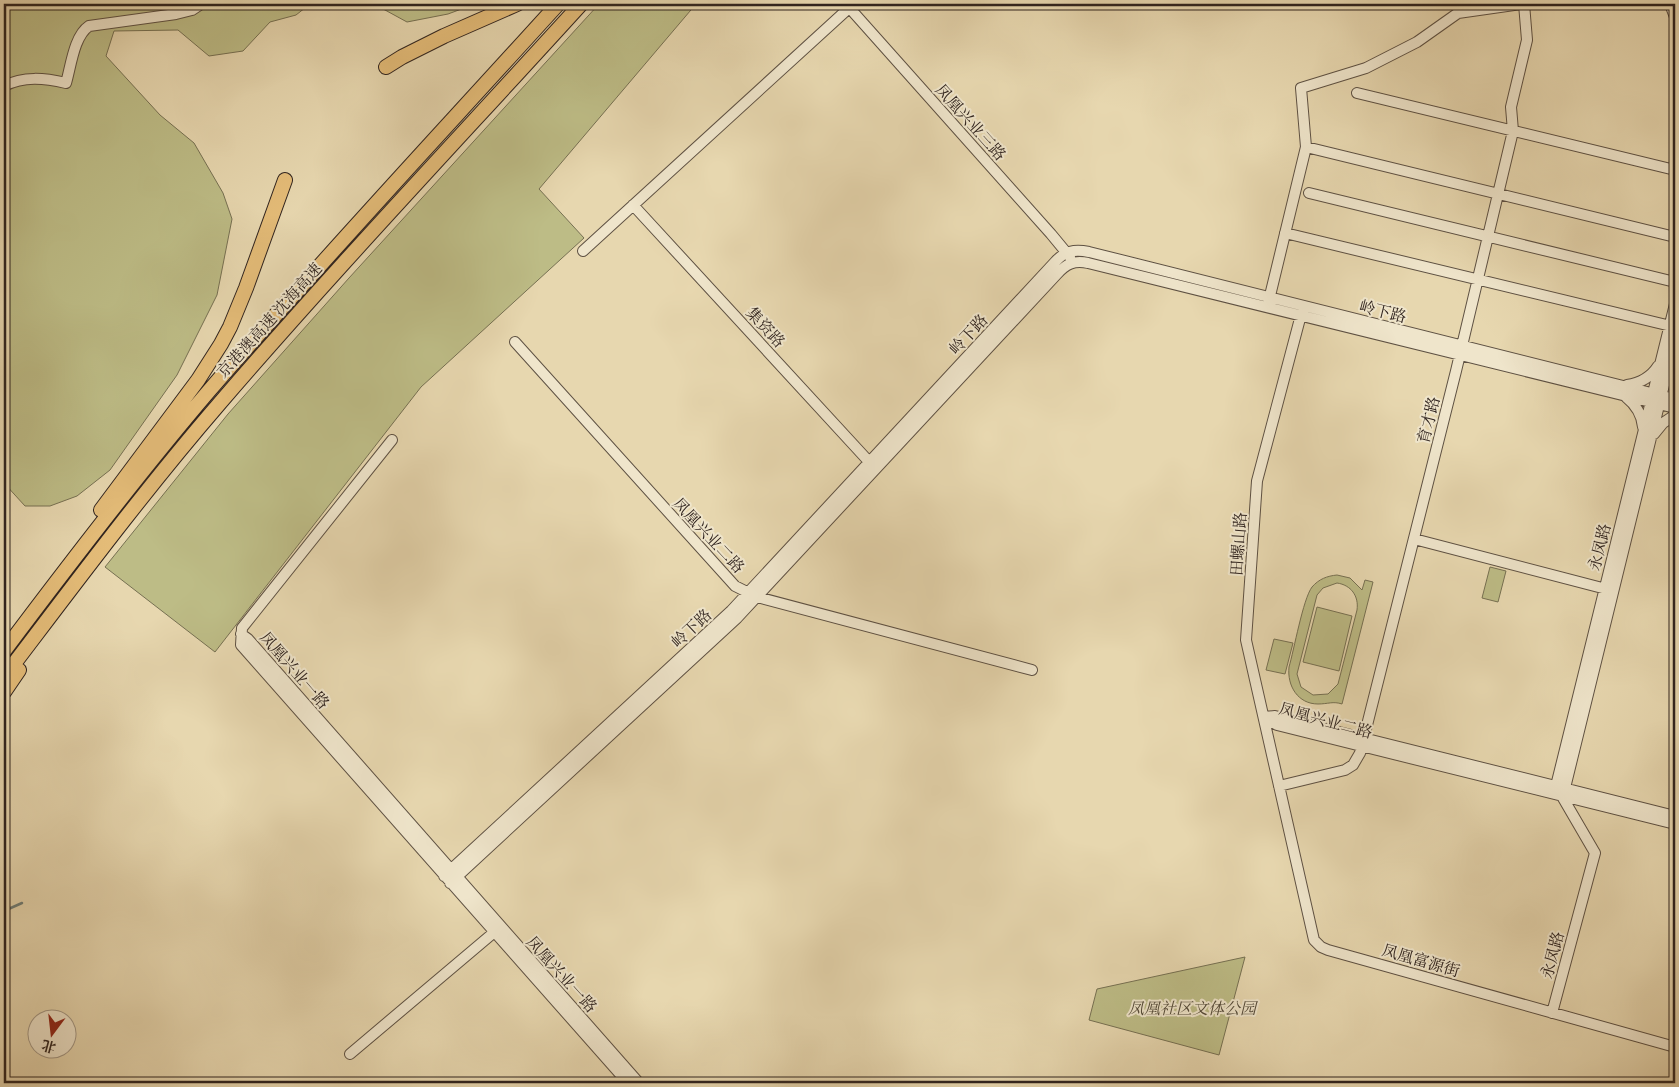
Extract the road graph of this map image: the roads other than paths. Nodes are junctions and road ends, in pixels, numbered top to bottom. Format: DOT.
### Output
graph roads {
  1 [pos="201,4"];
  2 [pos="517,4"];
  3 [pos="558,4"];
  4 [pos="581,4"];
  5 [pos="1522,4"];
  6 [pos="1670,4"];
  7 [pos="851,5"];
  8 [pos="1675,17"];
  9 [pos="386,67"];
  10 [pos="4,86"];
  11 [pos="1357,93"];
  12 [pos="1513,131"];
  13 [pos="1306,147"];
  14 [pos="1675,170"];
  15 [pos="285,180"];
  16 [pos="1309,193"];
  17 [pos="1498,194"];
  18 [pos="633,205"];
  19 [pos="1285,232"];
  20 [pos="1488,236"];
  21 [pos="1675,237"];
  22 [pos="583,251"];
  23 [pos="1066,252"];
  24 [pos="1073,262"];
  25 [pos="1477,279"];
  26 [pos="1675,282"];
  27 [pos="1268,302"];
  28 [pos="1675,304"];
  29 [pos="1302,311"];
  30 [pos="1673,326"];
  31 [pos="1675,340"];
  32 [pos="515,342"];
  33 [pos="1461,350"];
  34 [pos="1666,358"];
  35 [pos="1675,388"];
  36 [pos="1618,389"];
  37 [pos="1656,399"];
  38 [pos="1675,399"];
  39 [pos="1675,408"];
  40 [pos="1675,415"];
  41 [pos="1646,438"];
  42 [pos="392,440"];
  43 [pos="873,466"];
  44 [pos="1414,538"];
  45 [pos="106,543"];
  46 [pos="1609,590"];
  47 [pos="753,595"];
  48 [pos="44,598"];
  49 [pos="4,651"];
  50 [pos="1032,670"];
  51 [pos="4,677"];
  52 [pos="4,692"];
  53 [pos="1264,717"];
  54 [pos="1362,742"];
  55 [pos="1279,786"];
  56 [pos="1561,790"];
  57 [pos="1675,816"];
  58 [pos="1675,824"];
  59 [pos="450,876"];
  60 [pos="497,929"];
  61 [pos="1552,1013"];
  62 [pos="1675,1047"];
  63 [pos="350,1054"];
  64 [pos="628,1083"];
  65 [pos="639,1083"];
  1 -- 10 [label="street"];
  2 -- 9 [label="highway"];
  3 -- 48 [label="highway, 京港澳高速 沈海高速"];
  4 -- 45 [label="highway, 京港澳高速 沈海高速"];
  5 -- 12 [label="street, 育才路"];
  5 -- 13 [label="street"];
  6 -- 8 [label="street"];
  7 -- 18 [label="street"];
  7 -- 23 [label="street, 凤凰兴业三路"];
  11 -- 12 [label="street"];
  12 -- 14 [label="street"];
  12 -- 17 [label="street, 育才路"];
  13 -- 17 [label="street"];
  13 -- 19 [label="street"];
  15 -- 48 [label="highway"];
  16 -- 20 [label="street"];
  17 -- 20 [label="street, 育才路"];
  17 -- 21 [label="street"];
  18 -- 22 [label="street"];
  18 -- 43 [label="street, 集资路"];
  19 -- 25 [label="street"];
  19 -- 27 [label="street"];
  20 -- 25 [label="street, 育才路"];
  20 -- 26 [label="street"];
  23 -- 24 [label="street, 凤凰兴业三路"];
  23 -- 27 [label="street, 岭下路"];
  23 -- 43 [label="street, 岭下路"];
  24 -- 27 [label="street, 岭下路"];
  24 -- 43 [label="street, 岭下路"];
  25 -- 30 [label="street"];
  25 -- 33 [label="street, 育才路"];
  27 -- 29 [label="street, 岭下路"];
  28 -- 30 [label="street, 永凤路"];
  29 -- 33 [label="street, 岭下路"];
  29 -- 53 [label="street, 田螺山路"];
  30 -- 34 [label="street, 永凤路"];
  31 -- 34 [label="street, 永凤路"];
  32 -- 47 [label="street, 凤凰兴业二路"];
  33 -- 36 [label="street, 岭下路"];
  33 -- 44 [label="street, 育才路"];
  34 -- 35 [label="street"];
  34 -- 36 [label="street"];
  34 -- 37 [label="street, 永凤路"];
  36 -- 37 [label="street, 岭下路"];
  36 -- 41 [label="street"];
  37 -- 38 [label="street, 岭下路"];
  37 -- 39 [label="street, 岭下路"];
  37 -- 41 [label="street, 永凤路"];
  40 -- 41 [label="street"];
  41 -- 46 [label="street, 永凤路"];
  42 -- 59 [label="street, 凤凰兴业一路"];
  43 -- 47 [label="street, 岭下路"];
  44 -- 46 [label="street"];
  44 -- 54 [label="street, 育才路"];
  45 -- 51 [label="highway, 京港澳高速 沈海高速"];
  45 -- 52 [label="highway"];
  46 -- 56 [label="street, 永凤路"];
  47 -- 50 [label="street, 凤凰兴业二路"];
  47 -- 59 [label="street, 岭下路"];
  48 -- 49 [label="highway, 京港澳高速 沈海高速"];
  53 -- 54 [label="street, 凤凰兴业二路"];
  53 -- 55 [label="street, 田螺山路"];
  54 -- 55 [label="street, 育才路"];
  54 -- 56 [label="street, 凤凰兴业二路"];
  55 -- 61 [label="street, 凤凰富源街"];
  56 -- 57 [label="street, 凤凰兴业二路"];
  56 -- 58 [label="street, 凤凰兴业二路"];
  56 -- 61 [label="street, 永凤路"];
  59 -- 60 [label="street, 凤凰兴业一路"];
  60 -- 63 [label="street"];
  60 -- 64 [label="street, 凤凰兴业一路"];
  60 -- 65 [label="street, 凤凰兴业一路"];
  61 -- 62 [label="street, 凤凰富源街"];
}
